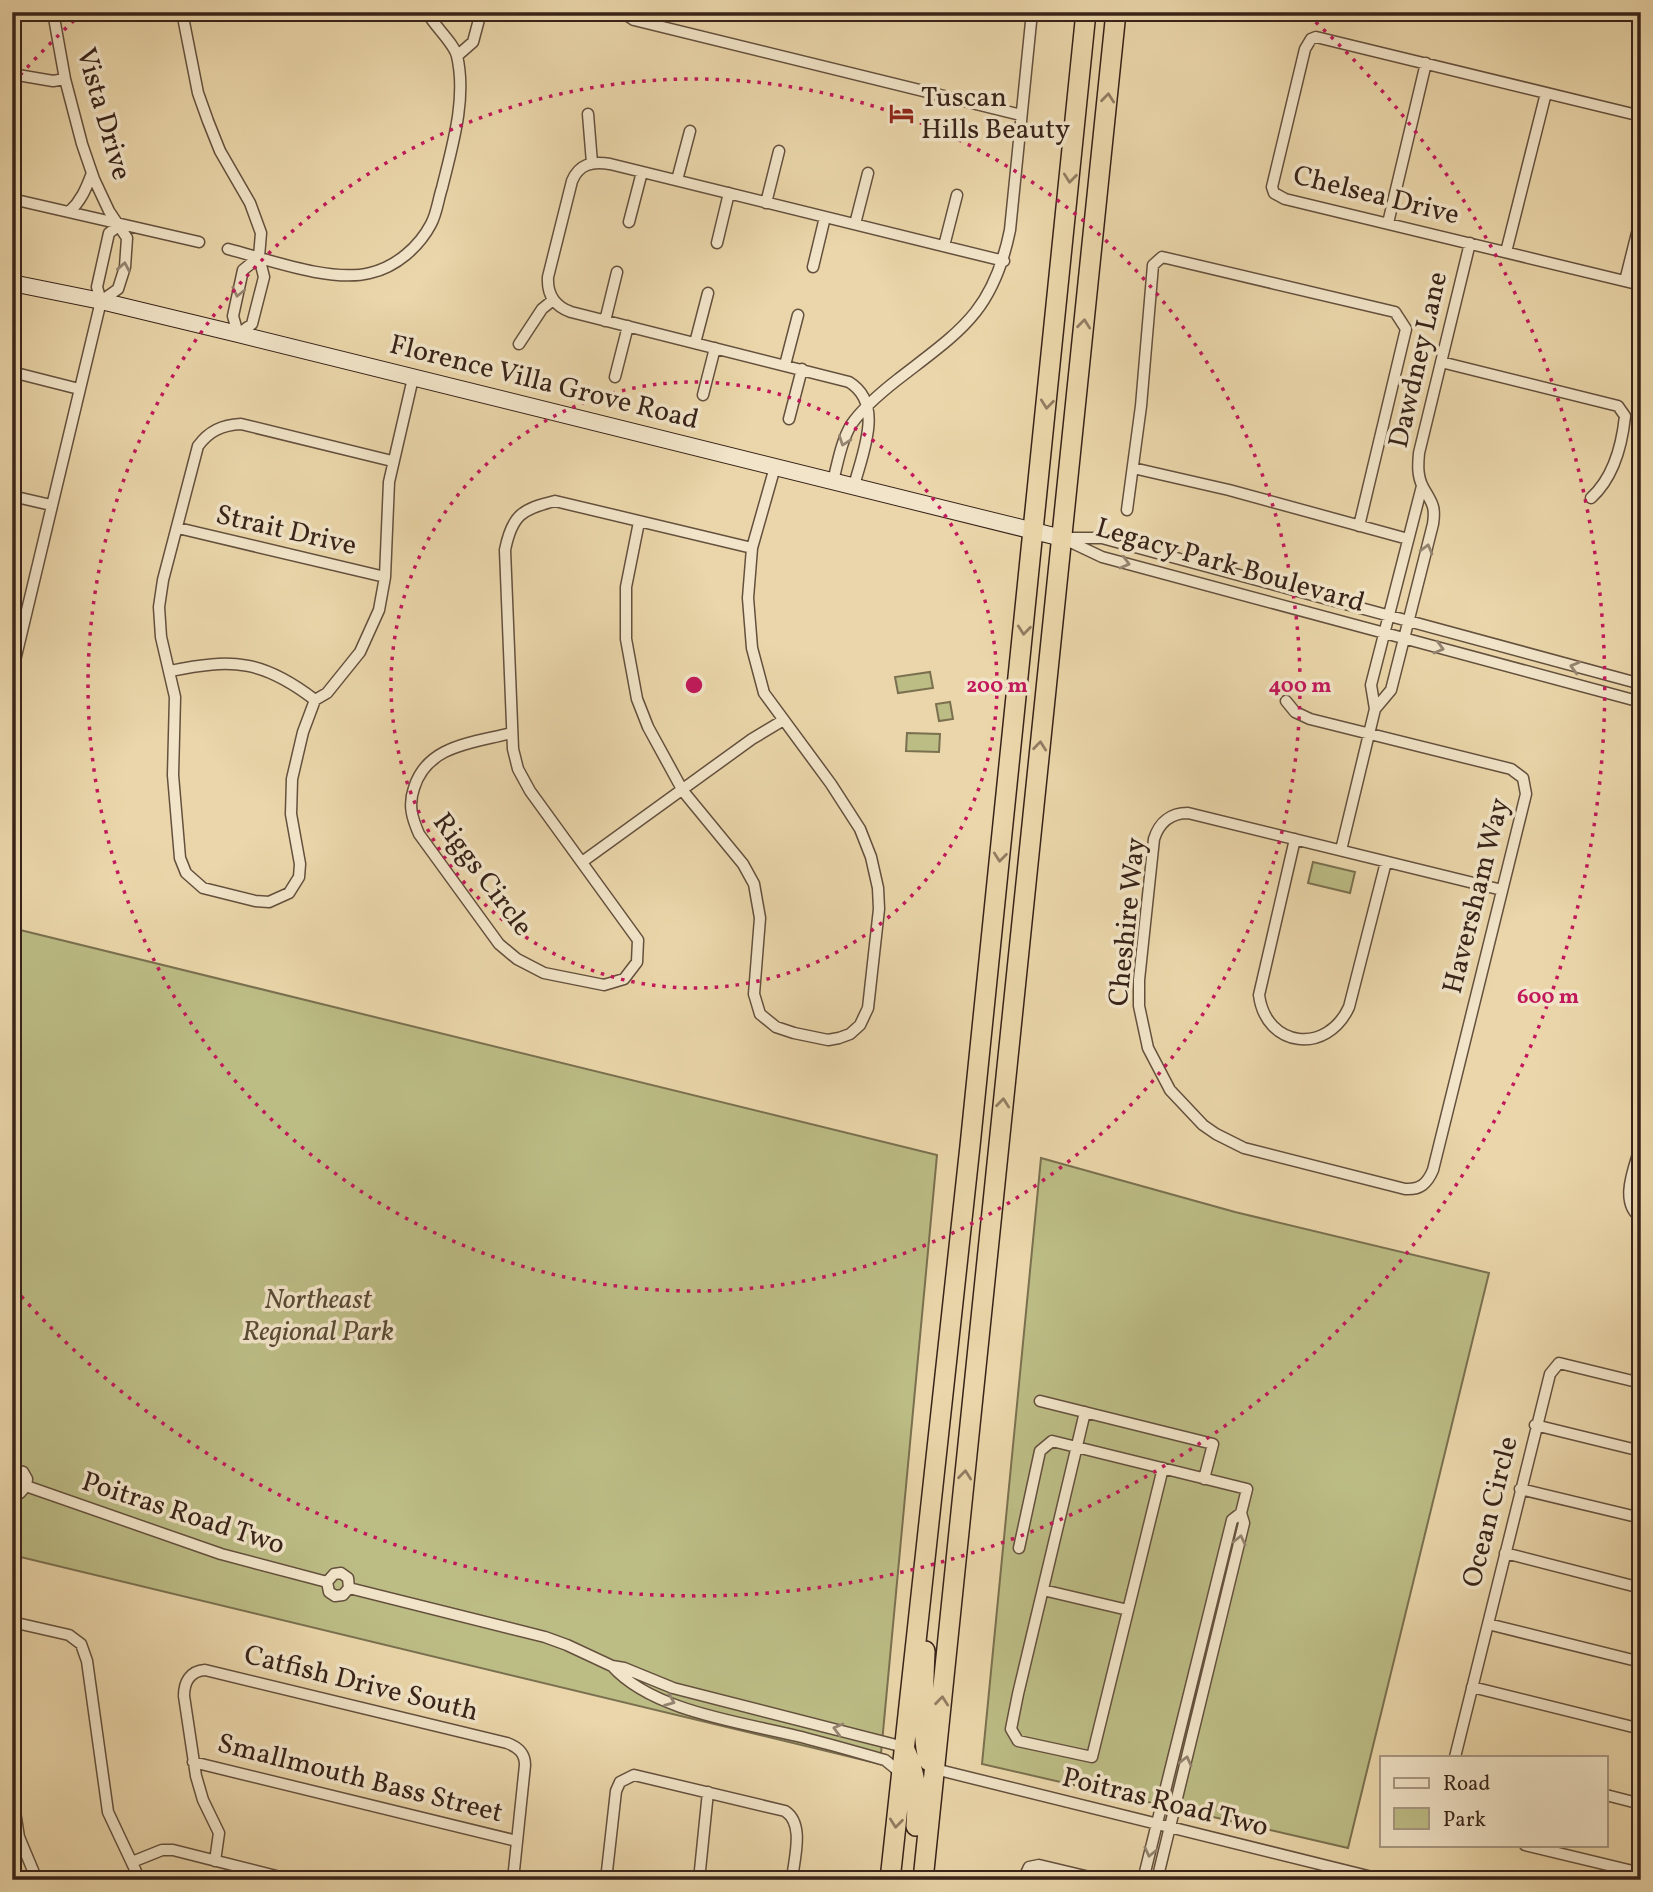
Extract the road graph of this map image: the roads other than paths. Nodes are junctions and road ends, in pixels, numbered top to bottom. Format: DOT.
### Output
graph roads {
  1 [pos="53,12"];
  2 [pos="182,12"];
  3 [pos="427,12"];
  4 [pos="481,12"];
  5 [pos="622,12"];
  6 [pos="1032,12"];
  7 [pos="1086,12"];
  8 [pos="1116,12"];
  9 [pos="457,55"];
  10 [pos="1426,63"];
  11 [pos="12,74"];
  12 [pos="65,79"];
  13 [pos="1546,93"];
  14 [pos="588,114"];
  15 [pos="1021,115"];
  16 [pos="1641,116"];
  17 [pos="690,131"];
  18 [pos="779,151"];
  19 [pos="592,163"];
  20 [pos="642,172"];
  21 [pos="92,173"];
  22 [pos="868,173"];
  23 [pos="677,180"];
  24 [pos="729,193"];
  25 [pos="957,195"];
  26 [pos="12,199"];
  27 [pos="766,203"];
  28 [pos="69,212"];
  29 [pos="825,217"];
  30 [pos="1641,217"];
  31 [pos="629,222"];
  32 [pos="1388,223"];
  33 [pos="120,225"];
  34 [pos="855,225"];
  35 [pos="199,243"];
  36 [pos="717,243"];
  37 [pos="1470,243"];
  38 [pos="944,246"];
  39 [pos="228,249"];
  40 [pos="1506,252"];
  41 [pos="259,257"];
  42 [pos="1004,261"];
  43 [pos="813,267"];
  44 [pos="617,272"];
  45 [pos="1625,281"];
  46 [pos="12,283"];
  47 [pos="1641,285"];
  48 [pos="708,293"];
  49 [pos="553,300"];
  50 [pos="101,301"];
  51 [pos="798,315"];
  52 [pos="605,321"];
  53 [pos="628,326"];
  54 [pos="238,334"];
  55 [pos="695,343"];
  56 [pos="519,344"];
  57 [pos="715,348"];
  58 [pos="1441,362"];
  59 [pos="785,365"];
  60 [pos="802,369"];
  61 [pos="12,372"];
  62 [pos="615,377"];
  63 [pos="414,378"];
  64 [pos="79,389"];
  65 [pos="703,395"];
  66 [pos="869,407"];
  67 [pos="789,419"];
  68 [pos="392,460"];
  69 [pos="775,467"];
  70 [pos="1133,468"];
  71 [pos="833,481"];
  72 [pos="854,486"];
  73 [pos="1422,486"];
  74 [pos="12,495"];
  75 [pos="1591,498"];
  76 [pos="51,505"];
  77 [pos="1127,510"];
  78 [pos="639,522"];
  79 [pos="1359,526"];
  80 [pos="178,528"];
  81 [pos="1034,531"];
  82 [pos="1062,538"];
  83 [pos="1408,540"];
  84 [pos="752,548"];
  85 [pos="385,578"];
  86 [pos="1388,616"];
  87 [pos="1408,621"];
  88 [pos="1384,634"];
  89 [pos="1404,639"];
  90 [pos="170,671"];
  91 [pos="12,673"];
  92 [pos="1641,684"];
  93 [pos="315,700"];
  94 [pos="1286,701"];
  95 [pos="1641,702"];
  96 [pos="1375,709"];
  97 [pos="782,721"];
  98 [pos="511,733"];
  99 [pos="1369,733"];
  100 [pos="683,790"];
  101 [pos="1295,839"];
  102 [pos="1341,850"];
  103 [pos="582,862"];
  104 [pos="1386,862"];
  105 [pos="1502,890"];
  106 [pos="972,1124"];
  107 [pos="1641,1144"];
  108 [pos="1423,1186"];
  109 [pos="1641,1218"];
  110 [pos="980,1321"];
  111 [pos="1641,1383"];
  112 [pos="1040,1401"];
  113 [pos="1086,1412"];
  114 [pos="1535,1425"];
  115 [pos="1077,1447"];
  116 [pos="1641,1451"];
  117 [pos="1163,1468"];
  118 [pos="12,1470"];
  119 [pos="1204,1479"];
  120 [pos="26,1486"];
  121 [pos="1520,1489"];
  122 [pos="12,1493"];
  123 [pos="1241,1513"];
  124 [pos="1641,1518"];
  125 [pos="928,1526"];
  126 [pos="1019,1548"];
  127 [pos="1505,1553"];
  128 [pos="327,1582"];
  129 [pos="349,1588"];
  130 [pos="1641,1588"];
  131 [pos="1043,1590"];
  132 [pos="1214,1591"];
  133 [pos="1227,1594"];
  134 [pos="1128,1610"];
  135 [pos="12,1622"];
  136 [pos="1488,1624"];
  137 [pos="1641,1662"];
  138 [pos="612,1666"];
  139 [pos="1472,1687"];
  140 [pos="1641,1729"];
  141 [pos="904,1747"];
  142 [pos="1457,1756"];
  143 [pos="193,1762"];
  144 [pos="935,1769"];
  145 [pos="901,1773"];
  146 [pos="708,1792"];
  147 [pos="12,1793"];
  148 [pos="1608,1796"];
  149 [pos="1641,1804"];
  150 [pos="1156,1824"];
  151 [pos="1170,1827"];
  152 [pos="517,1841"];
  153 [pos="1529,1846"];
  154 [pos="215,1861"];
  155 [pos="132,1862"];
  156 [pos="1641,1873"];
  157 [pos="290,1879"];
  158 [pos="37,1880"];
  159 [pos="140,1880"];
  160 [pos="513,1880"];
  161 [pos="606,1880"];
  162 [pos="699,1880"];
  163 [pos="792,1880"];
  164 [pos="890,1880"];
  165 [pos="915,1880"];
  166 [pos="923,1880"];
  167 [pos="1023,1880"];
  168 [pos="1102,1880"];
  169 [pos="1143,1880"];
  170 [pos="1157,1880"];
  171 [pos="1384,1880"];
  1 -- 12 [label="street, Vista Drive"];
  2 -- 41 [label="street"];
  3 -- 9 [label="street"];
  4 -- 9 [label="street"];
  5 -- 15 [label="street"];
  6 -- 15 [label="street"];
  7 -- 81 [label="highway, one-way"];
  82 -- 8 [label="highway, one-way"];
  9 -- 41 [label="street"];
  10 -- 13 [label="street, Chelsea Drive"];
  10 -- 32 [label="street"];
  10 -- 32 [label="street, Chelsea Drive"];
  11 -- 12 [label="street"];
  12 -- 21 [label="street, Vista Drive"];
  13 -- 16 [label="street, Chelsea Drive"];
  13 -- 40 [label="street"];
  14 -- 19 [label="street"];
  15 -- 42 [label="street"];
  17 -- 23 [label="street"];
  18 -- 27 [label="street"];
  19 -- 20 [label="street"];
  19 -- 49 [label="street"];
  20 -- 23 [label="street"];
  20 -- 31 [label="street"];
  21 -- 28 [label="street"];
  21 -- 33 [label="street, Vista Drive"];
  22 -- 34 [label="street"];
  23 -- 24 [label="street"];
  24 -- 27 [label="street"];
  24 -- 36 [label="street"];
  25 -- 38 [label="street"];
  26 -- 28 [label="street"];
  27 -- 29 [label="street"];
  28 -- 33 [label="street"];
  29 -- 34 [label="street"];
  29 -- 43 [label="street"];
  30 -- 45 [label="street"];
  32 -- 37 [label="street, Chelsea Drive"];
  33 -- 35 [label="street"];
  33 -- 50 [label="street"];
  50 -- 33 [label="street, Vista Drive, one-way"];
  34 -- 38 [label="street"];
  37 -- 40 [label="street, Chelsea Drive"];
  37 -- 58 [label="street, Dawdney Lane"];
  38 -- 42 [label="street"];
  39 -- 41 [label="street"];
  40 -- 45 [label="street, Chelsea Drive"];
  41 -- 54 [label="street"];
  41 -- 54 [label="street, one-way"];
  42 -- 66 [label="street"];
  44 -- 52 [label="street"];
  45 -- 47 [label="street, Chelsea Drive"];
  46 -- 50 [label="street, Florence Villa Grove Road"];
  48 -- 55 [label="street"];
  49 -- 52 [label="street"];
  49 -- 56 [label="street"];
  50 -- 54 [label="street, Florence Villa Grove Road"];
  50 -- 64 [label="street"];
  51 -- 59 [label="street"];
  52 -- 53 [label="street"];
  53 -- 55 [label="street"];
  53 -- 62 [label="street"];
  54 -- 63 [label="street, Florence Villa Grove Road"];
  55 -- 57 [label="street"];
  57 -- 59 [label="street"];
  57 -- 65 [label="street"];
  58 -- 73 [label="street, Dawdney Lane"];
  58 -- 75 [label="street"];
  59 -- 60 [label="street"];
  60 -- 66 [label="street"];
  60 -- 67 [label="street"];
  61 -- 64 [label="street"];
  63 -- 68 [label="street"];
  63 -- 69 [label="street, Florence Villa Grove Road"];
  64 -- 76 [label="street"];
  66 -- 71 [label="street, one-way"];
  66 -- 72 [label="street"];
  68 -- 80 [label="street"];
  68 -- 85 [label="street"];
  69 -- 71 [label="street, Florence Villa Grove Road"];
  69 -- 84 [label="street"];
  70 -- 77 [label="street"];
  70 -- 79 [label="street"];
  70 -- 79 [label="street"];
  71 -- 72 [label="street, Florence Villa Grove Road"];
  72 -- 81 [label="street, Florence Villa Grove Road"];
  73 -- 83 [label="street, Dawdney Lane"];
  87 -- 73 [label="street, Dawdney Lane, one-way"];
  74 -- 76 [label="street"];
  76 -- 91 [label="street"];
  78 -- 84 [label="street, Riggs Circle"];
  78 -- 98 [label="street, Riggs Circle"];
  78 -- 100 [label="street"];
  79 -- 83 [label="street"];
  80 -- 85 [label="street, Strait Drive"];
  80 -- 90 [label="street"];
  81 -- 82 [label="street, Florence Villa Grove Road"];
  81 -- 106 [label="highway, one-way"];
  82 -- 86 [label="street, Legacy Park Boulevard"];
  82 -- 88 [label="street, Legacy Park Boulevard, one-way"];
  110 -- 82 [label="highway, one-way"];
  83 -- 86 [label="street, Dawdney Lane"];
  84 -- 97 [label="street"];
  85 -- 93 [label="street"];
  86 -- 87 [label="street, Legacy Park Boulevard"];
  86 -- 88 [label="street, Dawdney Lane"];
  87 -- 89 [label="street, Dawdney Lane"];
  92 -- 87 [label="street, Legacy Park Boulevard, one-way"];
  88 -- 89 [label="street, Legacy Park Boulevard"];
  88 -- 96 [label="street, Dawdney Lane"];
  89 -- 95 [label="street, Legacy Park Boulevard, one-way"];
  89 -- 96 [label="street, Dawdney Lane"];
  90 -- 93 [label="street"];
  90 -- 93 [label="street"];
  94 -- 99 [label="street, Haversham Way"];
  96 -- 99 [label="street"];
  97 -- 100 [label="street"];
  97 -- 100 [label="street"];
  98 -- 103 [label="street, Riggs Circle"];
  98 -- 103 [label="street, Riggs Circle"];
  99 -- 102 [label="street"];
  99 -- 105 [label="street, Haversham Way"];
  100 -- 103 [label="street"];
  101 -- 102 [label="street, Cheshire Way"];
  101 -- 104 [label="street"];
  101 -- 108 [label="street, Cheshire Way"];
  102 -- 104 [label="street, Cheshire Way"];
  104 -- 105 [label="street, Cheshire Way"];
  105 -- 108 [label="street, Haversham Way"];
  106 -- 110 [label="highway"];
  106 -- 125 [label="highway"];
  107 -- 109 [label="street"];
  144 -- 110 [label="highway, one-way"];
  111 -- 114 [label="street, Ocean Circle"];
  112 -- 113 [label="street"];
  113 -- 115 [label="street"];
  113 -- 119 [label="street"];
  114 -- 116 [label="street"];
  114 -- 121 [label="street, Ocean Circle"];
  115 -- 117 [label="street"];
  115 -- 126 [label="street"];
  115 -- 131 [label="street"];
  117 -- 119 [label="street"];
  117 -- 134 [label="street"];
  118 -- 120 [label="street, Poitras Road Two"];
  119 -- 123 [label="street"];
  120 -- 122 [label="street"];
  120 -- 128 [label="street, Poitras Road Two"];
  121 -- 124 [label="street"];
  121 -- 127 [label="street, Ocean Circle"];
  123 -- 132 [label="street"];
  133 -- 123 [label="street, one-way"];
  125 -- 141 [label="highway"];
  125 -- 144 [label="highway"];
  127 -- 130 [label="street"];
  127 -- 136 [label="street, Ocean Circle"];
  128 -- 129 [label="street, Poitras Road Two"];
  128 -- 129 [label="street, Poitras Road Two"];
  129 -- 138 [label="street, Poitras Road Two"];
  131 -- 134 [label="street"];
  131 -- 134 [label="street"];
  132 -- 133 [label="street"];
  132 -- 150 [label="street"];
  151 -- 133 [label="street, one-way"];
  135 -- 155 [label="street"];
  136 -- 137 [label="street"];
  136 -- 139 [label="street, Ocean Circle"];
  141 -- 138 [label="street, Poitras Road Two, one-way"];
  138 -- 145 [label="street, Poitras Road Two, one-way"];
  139 -- 140 [label="street"];
  139 -- 142 [label="street, Ocean Circle"];
  141 -- 145 [label="highway"];
  141 -- 165 [label="highway"];
  143 -- 152 [label="street, Smallmouth Bass Street"];
  143 -- 152 [label="street, Catfish Drive South"];
  143 -- 154 [label="street"];
  144 -- 150 [label="street, Poitras Road Two"];
  144 -- 166 [label="highway"];
  145 -- 164 [label="highway, one-way"];
  146 -- 161 [label="street"];
  146 -- 162 [label="street"];
  146 -- 163 [label="street"];
  147 -- 158 [label="street"];
  148 -- 149 [label="street"];
  150 -- 151 [label="street, Poitras Road Two"];
  150 -- 169 [label="street, one-way"];
  151 -- 170 [label="street"];
  151 -- 171 [label="street, Poitras Road Two"];
  152 -- 160 [label="street"];
  153 -- 156 [label="street"];
  154 -- 155 [label="street"];
  154 -- 157 [label="street"];
  155 -- 159 [label="street"];
  167 -- 168 [label="street"];
}
